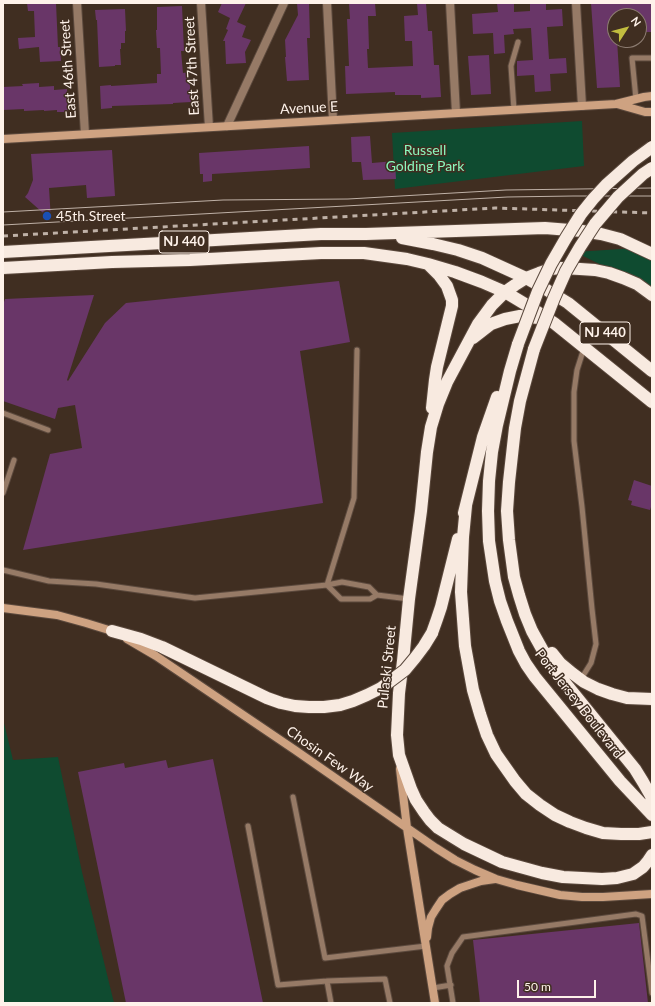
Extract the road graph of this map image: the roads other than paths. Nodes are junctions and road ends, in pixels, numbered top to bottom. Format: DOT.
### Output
graph roads {
  1 [pos="77,3"];
  2 [pos="201,3"];
  3 [pos="284,3"];
  4 [pos="327,3"];
  5 [pos="450,3"];
  6 [pos="576,3"];
  7 [pos="518,42"];
  8 [pos="652,58"];
  9 [pos="652,96"];
  10 [pos="636,99"];
  11 [pos="616,104"];
  12 [pos="582,106"];
  13 [pos="514,110"];
  14 [pos="652,112"];
  15 [pos="456,113"];
  16 [pos="333,120"];
  17 [pos="227,126"];
  18 [pos="209,127"];
  19 [pos="85,134"];
  20 [pos="3,138"];
  21 [pos="652,147"];
  22 [pos="652,168"];
  23 [pos="366,234"];
  24 [pos="3,252"];
  25 [pos="652,254"];
  26 [pos="428,264"];
  27 [pos="3,268"];
  28 [pos="580,269"];
  29 [pos="526,278"];
  30 [pos="505,292"];
  31 [pos="652,295"];
  32 [pos="557,296"];
  33 [pos="554,323"];
  34 [pos="469,342"];
  35 [pos="518,344"];
  36 [pos="584,347"];
  37 [pos="357,350"];
  38 [pos="601,361"];
  39 [pos="652,372"];
  40 [pos="652,402"];
  41 [pos="652,412"];
  42 [pos="3,413"];
  43 [pos="431,427"];
  44 [pos="48,430"];
  45 [pos="14,460"];
  46 [pos="3,493"];
  47 [pos="466,506"];
  48 [pos="3,570"];
  49 [pos="327,586"];
  50 [pos="377,596"];
  51 [pos="409,599"];
  52 [pos="3,608"];
  53 [pos="112,631"];
  54 [pos="532,631"];
  55 [pos="581,679"];
  56 [pos="652,699"];
  57 [pos="399,755"];
  58 [pos="293,797"];
  59 [pos="652,802"];
  60 [pos="652,815"];
  61 [pos="248,826"];
  62 [pos="407,828"];
  63 [pos="652,832"];
  64 [pos="652,855"];
  65 [pos="496,879"];
  66 [pos="652,894"];
  67 [pos="426,946"];
  68 [pos="327,981"];
  69 [pos="450,985"];
  70 [pos="433,988"];
  71 [pos="652,993"];
  72 [pos="331,1003"];
  73 [pos="390,1003"];
  74 [pos="436,1003"];
  75 [pos="453,1003"];
  1 -- 19 [label="street, East 46th Street"];
  2 -- 18 [label="street, East 47th Street"];
  3 -- 17 [label="street"];
  4 -- 16 [label="street"];
  5 -- 15 [label="street"];
  6 -- 12 [label="street"];
  7 -- 13 [label="lane"];
  8 -- 10 [label="lane"];
  9 -- 10 [label="street, Avenue E"];
  10 -- 11 [label="street, Avenue E"];
  11 -- 12 [label="street, Avenue E"];
  11 -- 14 [label="street, Avenue E"];
  12 -- 13 [label="street, Avenue E"];
  13 -- 15 [label="street, Avenue E"];
  15 -- 16 [label="street, Avenue E"];
  16 -- 17 [label="street, Avenue E"];
  17 -- 18 [label="street, Avenue E"];
  18 -- 19 [label="street, Avenue E"];
  19 -- 20 [label="street, Avenue E"];
  21 -- 35 [label="highway, Port Jersey Boulevard, bridge"];
  22 -- 54 [label="highway, Port Jersey Boulevard, bridge"];
  23 -- 24 [label="highway, NJ 440"];
  23 -- 25 [label="highway"];
  23 -- 29 [label="highway, NJ 440"];
  26 -- 27 [label="highway, NJ 440"];
  26 -- 30 [label="highway, NJ 440"];
  26 -- 43 [label="highway"];
  28 -- 29 [label="highway, Pulaski Street"];
  28 -- 31 [label="highway, Pulaski Street"];
  28 -- 32 [label="highway"];
  29 -- 30 [label="highway, Pulaski Street"];
  29 -- 32 [label="highway, NJ 440"];
  30 -- 33 [label="highway, NJ 440"];
  30 -- 34 [label="highway, Pulaski Street"];
  32 -- 33 [label="highway"];
  32 -- 39 [label="highway, NJ 440"];
  33 -- 34 [label="highway, Pulaski Street"];
  33 -- 36 [label="highway, NJ 440"];
  34 -- 43 [label="highway, Pulaski Street"];
  35 -- 47 [label="highway"];
  35 -- 60 [label="highway, Port Jersey Boulevard"];
  36 -- 38 [label="highway, NJ 440"];
  36 -- 55 [label="lane"];
  37 -- 49 [label="lane"];
  38 -- 40 [label="highway, NJ 440"];
  38 -- 41 [label="highway"];
  42 -- 44 [label="lane"];
  43 -- 51 [label="highway, Pulaski Street"];
  45 -- 46 [label="lane"];
  47 -- 53 [label="highway, bridge"];
  47 -- 63 [label="highway"];
  48 -- 49 [label="lane"];
  49 -- 50 [label="lane"];
  49 -- 50 [label="lane"];
  50 -- 51 [label="lane"];
  51 -- 57 [label="highway, Pulaski Street"];
  52 -- 53 [label="street, Chosin Few Way"];
  53 -- 62 [label="street, Chosin Few Way"];
  54 -- 55 [label="highway"];
  54 -- 59 [label="highway, Port Jersey Boulevard"];
  55 -- 56 [label="highway"];
  57 -- 62 [label="street, Pulaski Street"];
  57 -- 64 [label="highway"];
  58 -- 67 [label="lane"];
  61 -- 68 [label="lane"];
  62 -- 65 [label="street, Chosin Few Way"];
  62 -- 67 [label="street, Pulaski Street"];
  65 -- 66 [label="street, Chosin Few Way"];
  65 -- 67 [label="street"];
  67 -- 70 [label="street, Pulaski Street"];
  68 -- 72 [label="lane"];
  68 -- 73 [label="lane"];
  69 -- 70 [label="lane"];
  69 -- 71 [label="lane"];
  69 -- 75 [label="lane"];
  70 -- 74 [label="street, Pulaski Street"];
}
